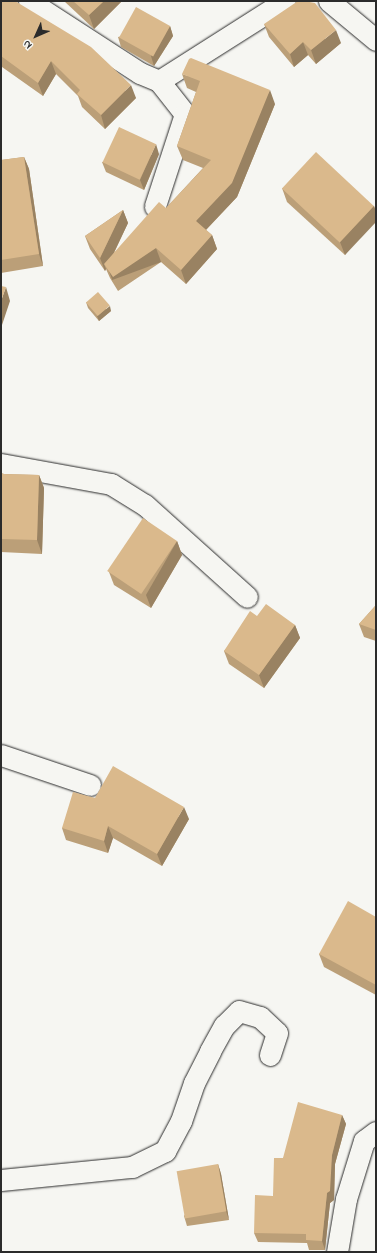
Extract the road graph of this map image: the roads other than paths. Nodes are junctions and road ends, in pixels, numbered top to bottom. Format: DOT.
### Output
graph roads {
  1 [pos="28,1"];
  2 [pos="285,1"];
  3 [pos="329,1"];
  4 [pos="376,40"];
  5 [pos="159,81"];
  6 [pos="155,206"];
  7 [pos="1,464"];
  8 [pos="247,597"];
  9 [pos="1,755"];
  10 [pos="90,785"];
  11 [pos="270,1055"];
  12 [pos="376,1132"];
  13 [pos="1,1180"];
  14 [pos="337,1252"];
  1 -- 5 [label="street"];
  2 -- 5 [label="street"];
  3 -- 4 [label="street"];
  5 -- 6 [label="street"];
  7 -- 8 [label="street"];
  9 -- 10 [label="street"];
  11 -- 13 [label="street"];
  12 -- 14 [label="street"];
}
